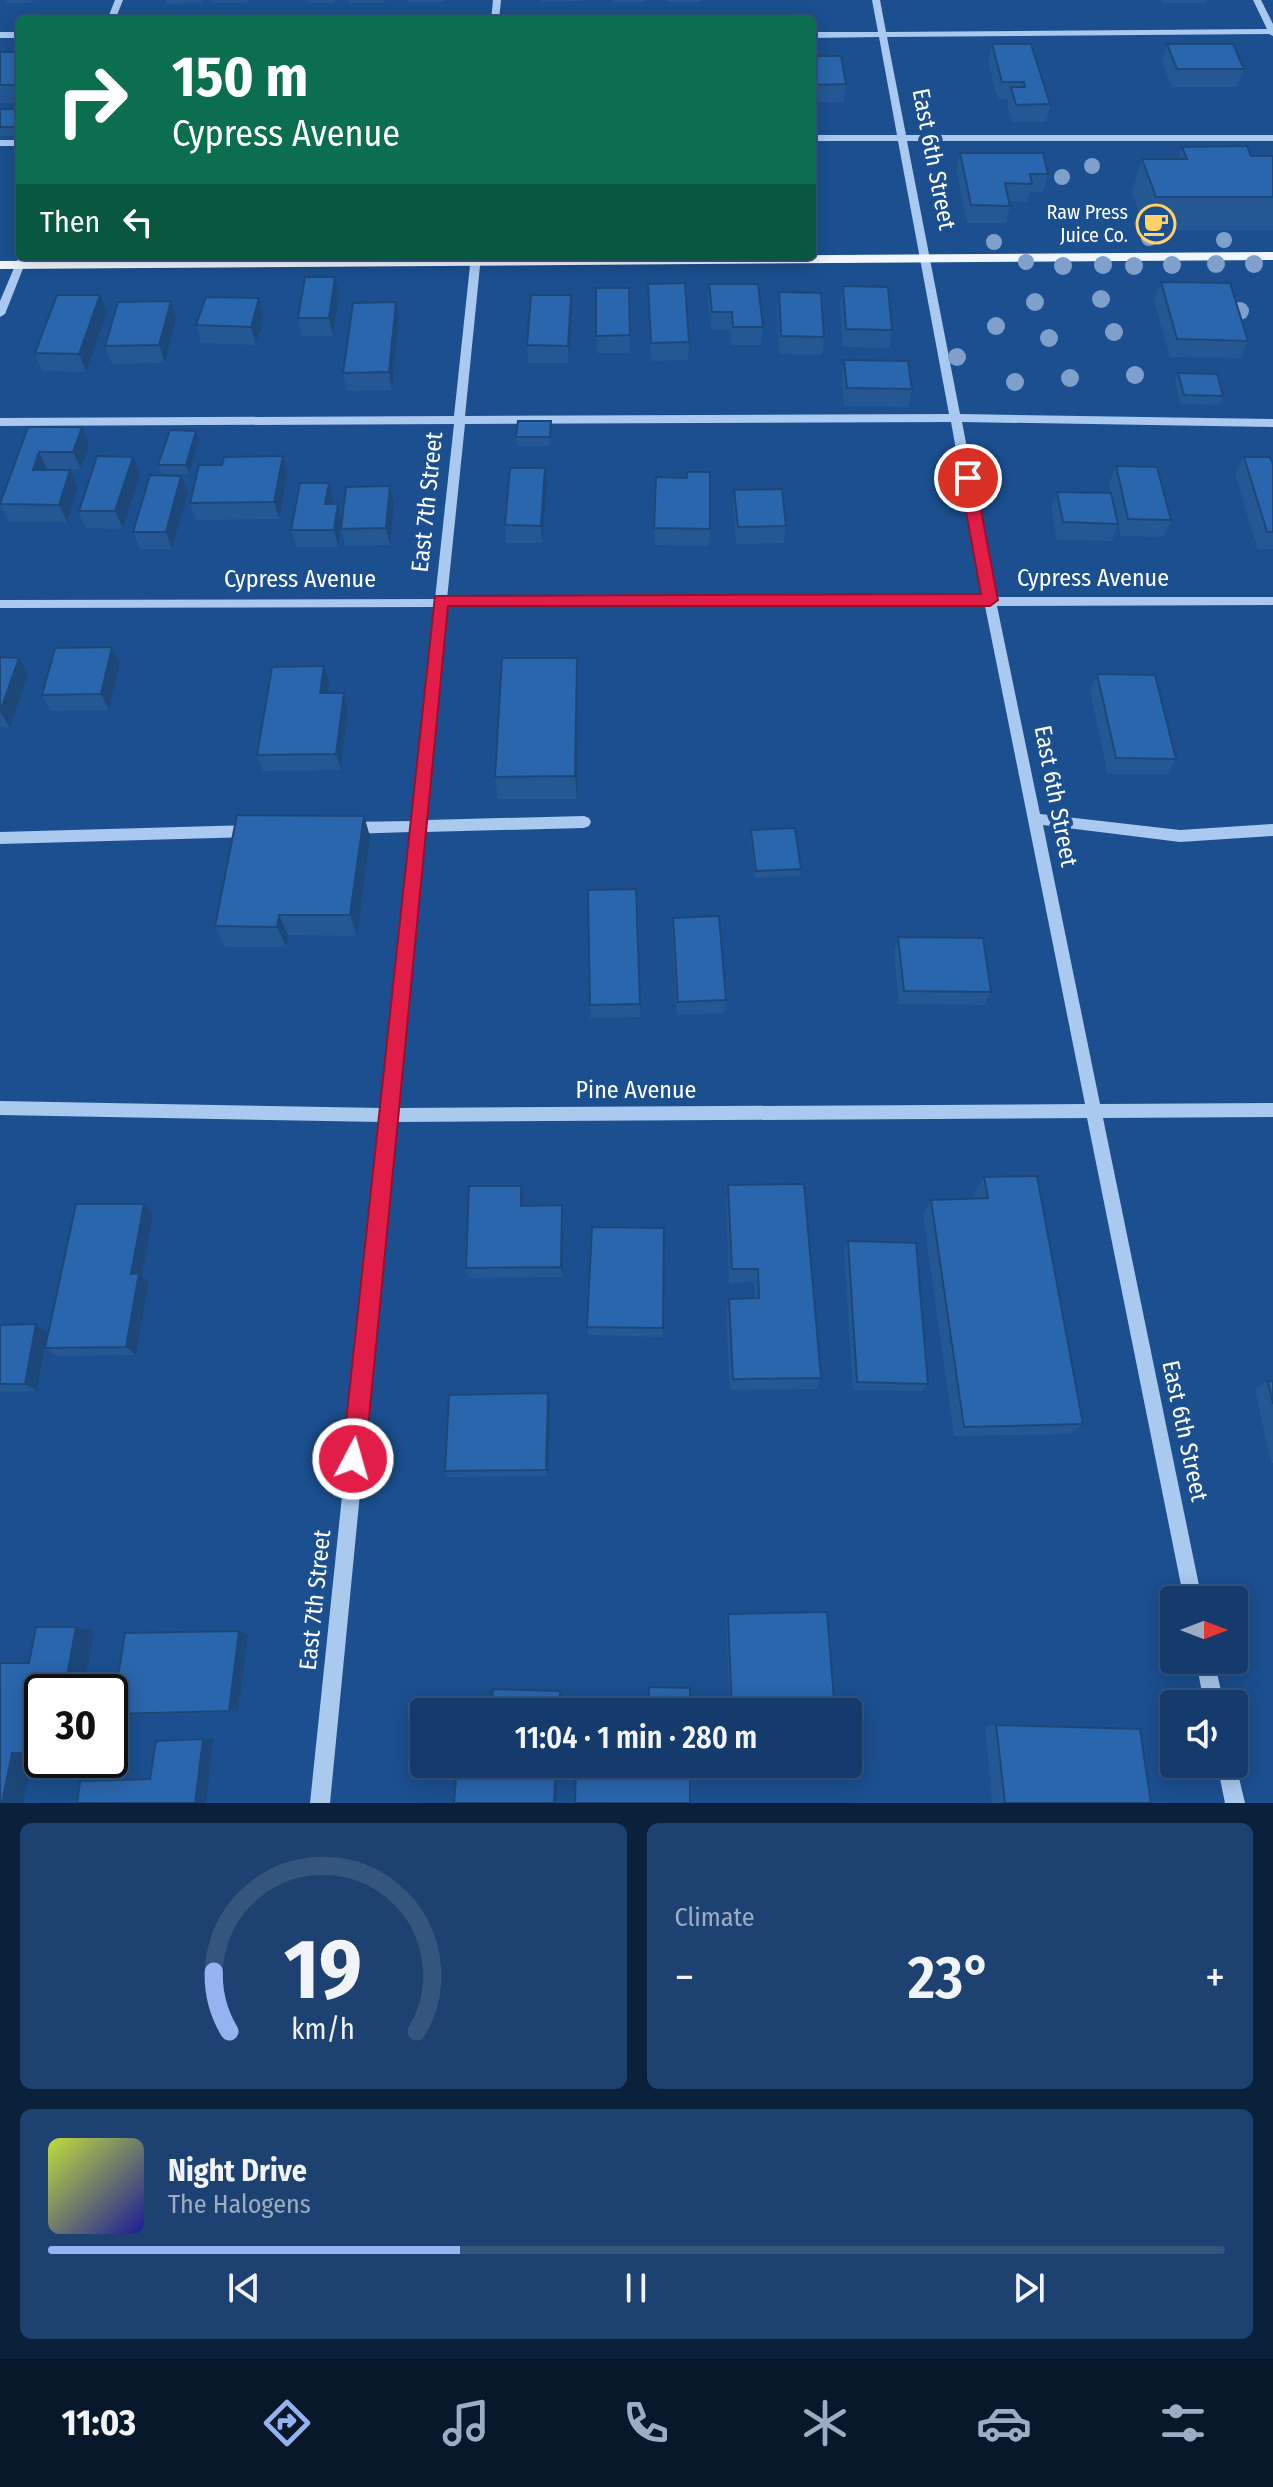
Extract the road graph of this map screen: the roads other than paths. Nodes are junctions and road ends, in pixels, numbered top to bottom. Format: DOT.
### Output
graph roads {
  1 [pos="876,0"];
  2 [pos="1257,0"];
  3 [pos="1273,32"];
  4 [pos="816,35"];
  5 [pos="882,35"];
  6 [pos="903,136"];
  7 [pos="816,138"];
  8 [pos="1273,138"];
  9 [pos="1273,256"];
  10 [pos="816,258"];
  11 [pos="927,258"];
  12 [pos="21,260"];
  13 [pos="475,260"];
  14 [pos="0,265"];
  15 [pos="0,314"];
  16 [pos="956,417"];
  17 [pos="459,420"];
  18 [pos="0,422"];
  19 [pos="1273,423"];
  20 [pos="441,600"];
  21 [pos="990,600"];
  22 [pos="1273,601"];
  23 [pos="0,604"];
  24 [pos="1035,819"];
  25 [pos="584,822"];
  26 [pos="418,827"];
  27 [pos="325,829"];
  28 [pos="1273,830"];
  29 [pos="263,831"];
  30 [pos="0,838"];
  31 [pos="0,1108"];
  32 [pos="1273,1110"];
  33 [pos="1094,1112"];
  34 [pos="387,1115"];
  35 [pos="1190,1586"];
  36 [pos="1230,1778"];
  37 [pos="320,1803"];
  38 [pos="1235,1803"];
  1 -- 5 [label="street, East 6th Street"];
  2 -- 3 [label="street"];
  3 -- 5 [label="street"];
  4 -- 5 [label="street"];
  5 -- 6 [label="street, East 6th Street"];
  6 -- 7 [label="street"];
  6 -- 8 [label="street"];
  6 -- 11 [label="street, East 6th Street"];
  9 -- 11 [label="main road"];
  10 -- 11 [label="main road"];
  11 -- 16 [label="street, East 6th Street"];
  12 -- 14 [label="main road"];
  12 -- 15 [label="street"];
  13 -- 17 [label="street, East 7th Street"];
  16 -- 17 [label="street"];
  16 -- 19 [label="street"];
  16 -- 21 [label="street, East 6th Street"];
  17 -- 18 [label="street"];
  17 -- 20 [label="street, East 7th Street"];
  20 -- 21 [label="street, Cypress Avenue"];
  20 -- 23 [label="street, Cypress Avenue"];
  20 -- 26 [label="street, East 7th Street"];
  21 -- 22 [label="street, Cypress Avenue"];
  21 -- 24 [label="street, East 6th Street"];
  24 -- 28 [label="street"];
  24 -- 33 [label="street, East 6th Street"];
  25 -- 26 [label="street"];
  26 -- 27 [label="street"];
  26 -- 34 [label="street, East 7th Street"];
  29 -- 30 [label="street"];
  31 -- 34 [label="street, Pine Avenue"];
  32 -- 33 [label="street, Pine Avenue"];
  33 -- 34 [label="street, Pine Avenue"];
  33 -- 35 [label="street, East 6th Street"];
  34 -- 37 [label="street, East 7th Street"];
  36 -- 38 [label="street"];
}
